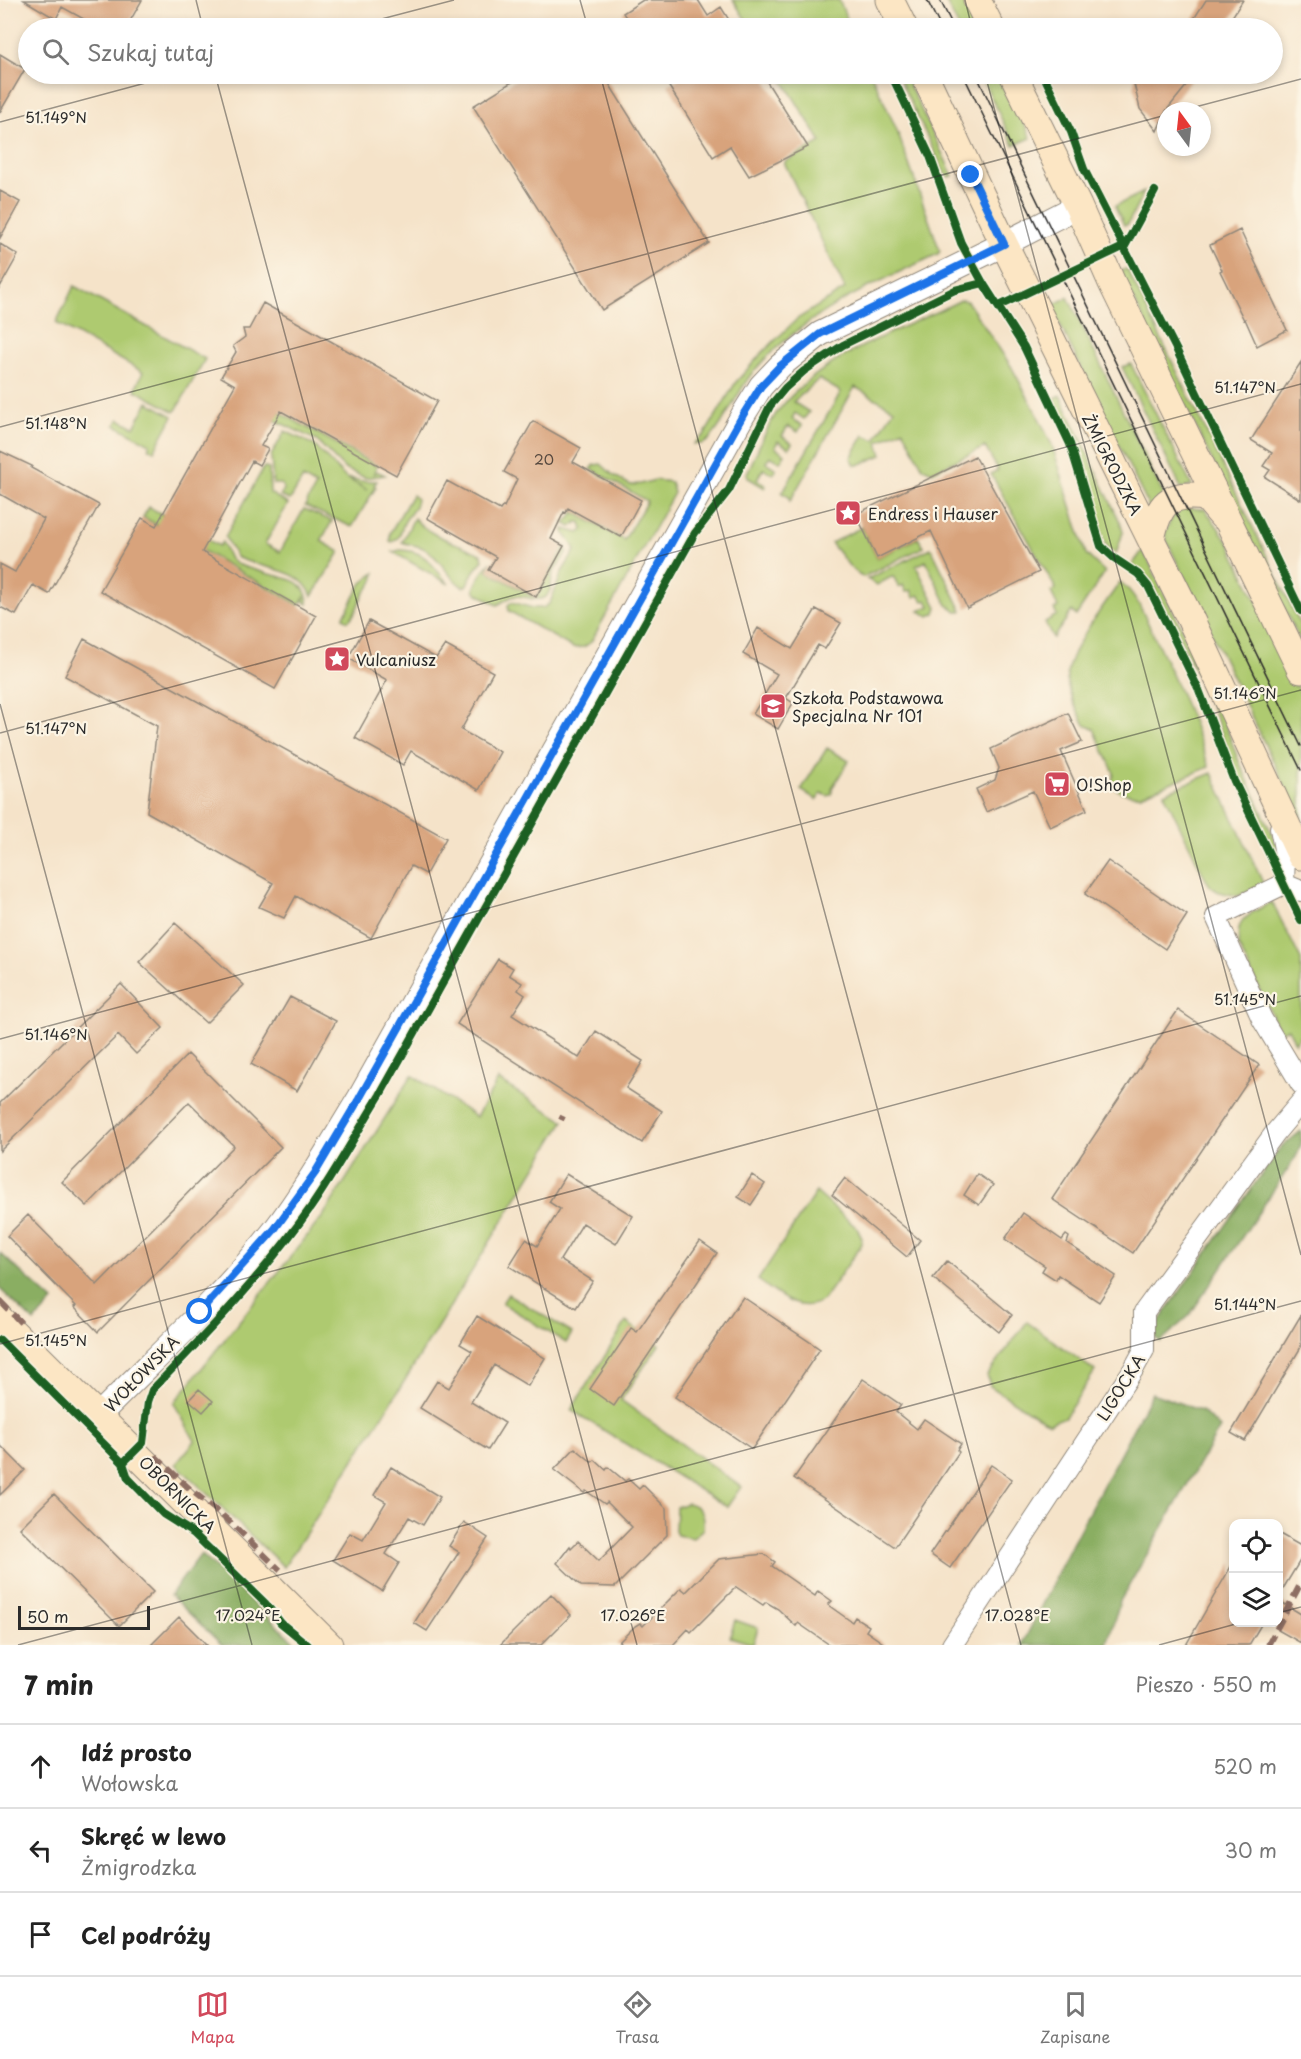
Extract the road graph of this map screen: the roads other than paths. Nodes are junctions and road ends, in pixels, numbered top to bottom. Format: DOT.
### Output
graph roads {
  1 [pos="890,0"];
  2 [pos="977,0"];
  3 [pos="899,18"];
  4 [pos="986,18"];
  5 [pos="929,84"];
  6 [pos="1018,84"];
  7 [pos="1078,206"];
  8 [pos="1004,244"];
  9 [pos="1229,523"];
  10 [pos="1151,539"];
  11 [pos="1301,670"];
  12 [pos="1275,802"];
  13 [pos="1301,856"];
  14 [pos="1292,888"];
  15 [pos="1301,1084"];
  16 [pos="1301,1102"];
  17 [pos="0,1318"];
  18 [pos="98,1416"];
  19 [pos="329,1645"];
  20 [pos="952,1645"];
  1 -- 3 [label="main road"];
  2 -- 4 [label="main road"];
  5 -- 8 [label="main road, ŻMIGRODZKA"];
  6 -- 7 [label="main road"];
  7 -- 8 [label="street, WOŁOWSKA"];
  7 -- 9 [label="main road"];
  8 -- 10 [label="main road, ŻMIGRODZKA"];
  8 -- 18 [label="street, WOŁOWSKA"];
  9 -- 10 [label="main road"];
  9 -- 11 [label="main road"];
  10 -- 12 [label="main road, ŻMIGRODZKA"];
  12 -- 13 [label="main road, ŻMIGRODZKA"];
  12 -- 14 [label="street"];
  14 -- 15 [label="street"];
  16 -- 20 [label="street, LIGOCKA"];
  17 -- 18 [label="main road, OBORNICKA"];
  18 -- 19 [label="main road, OBORNICKA"];
}
